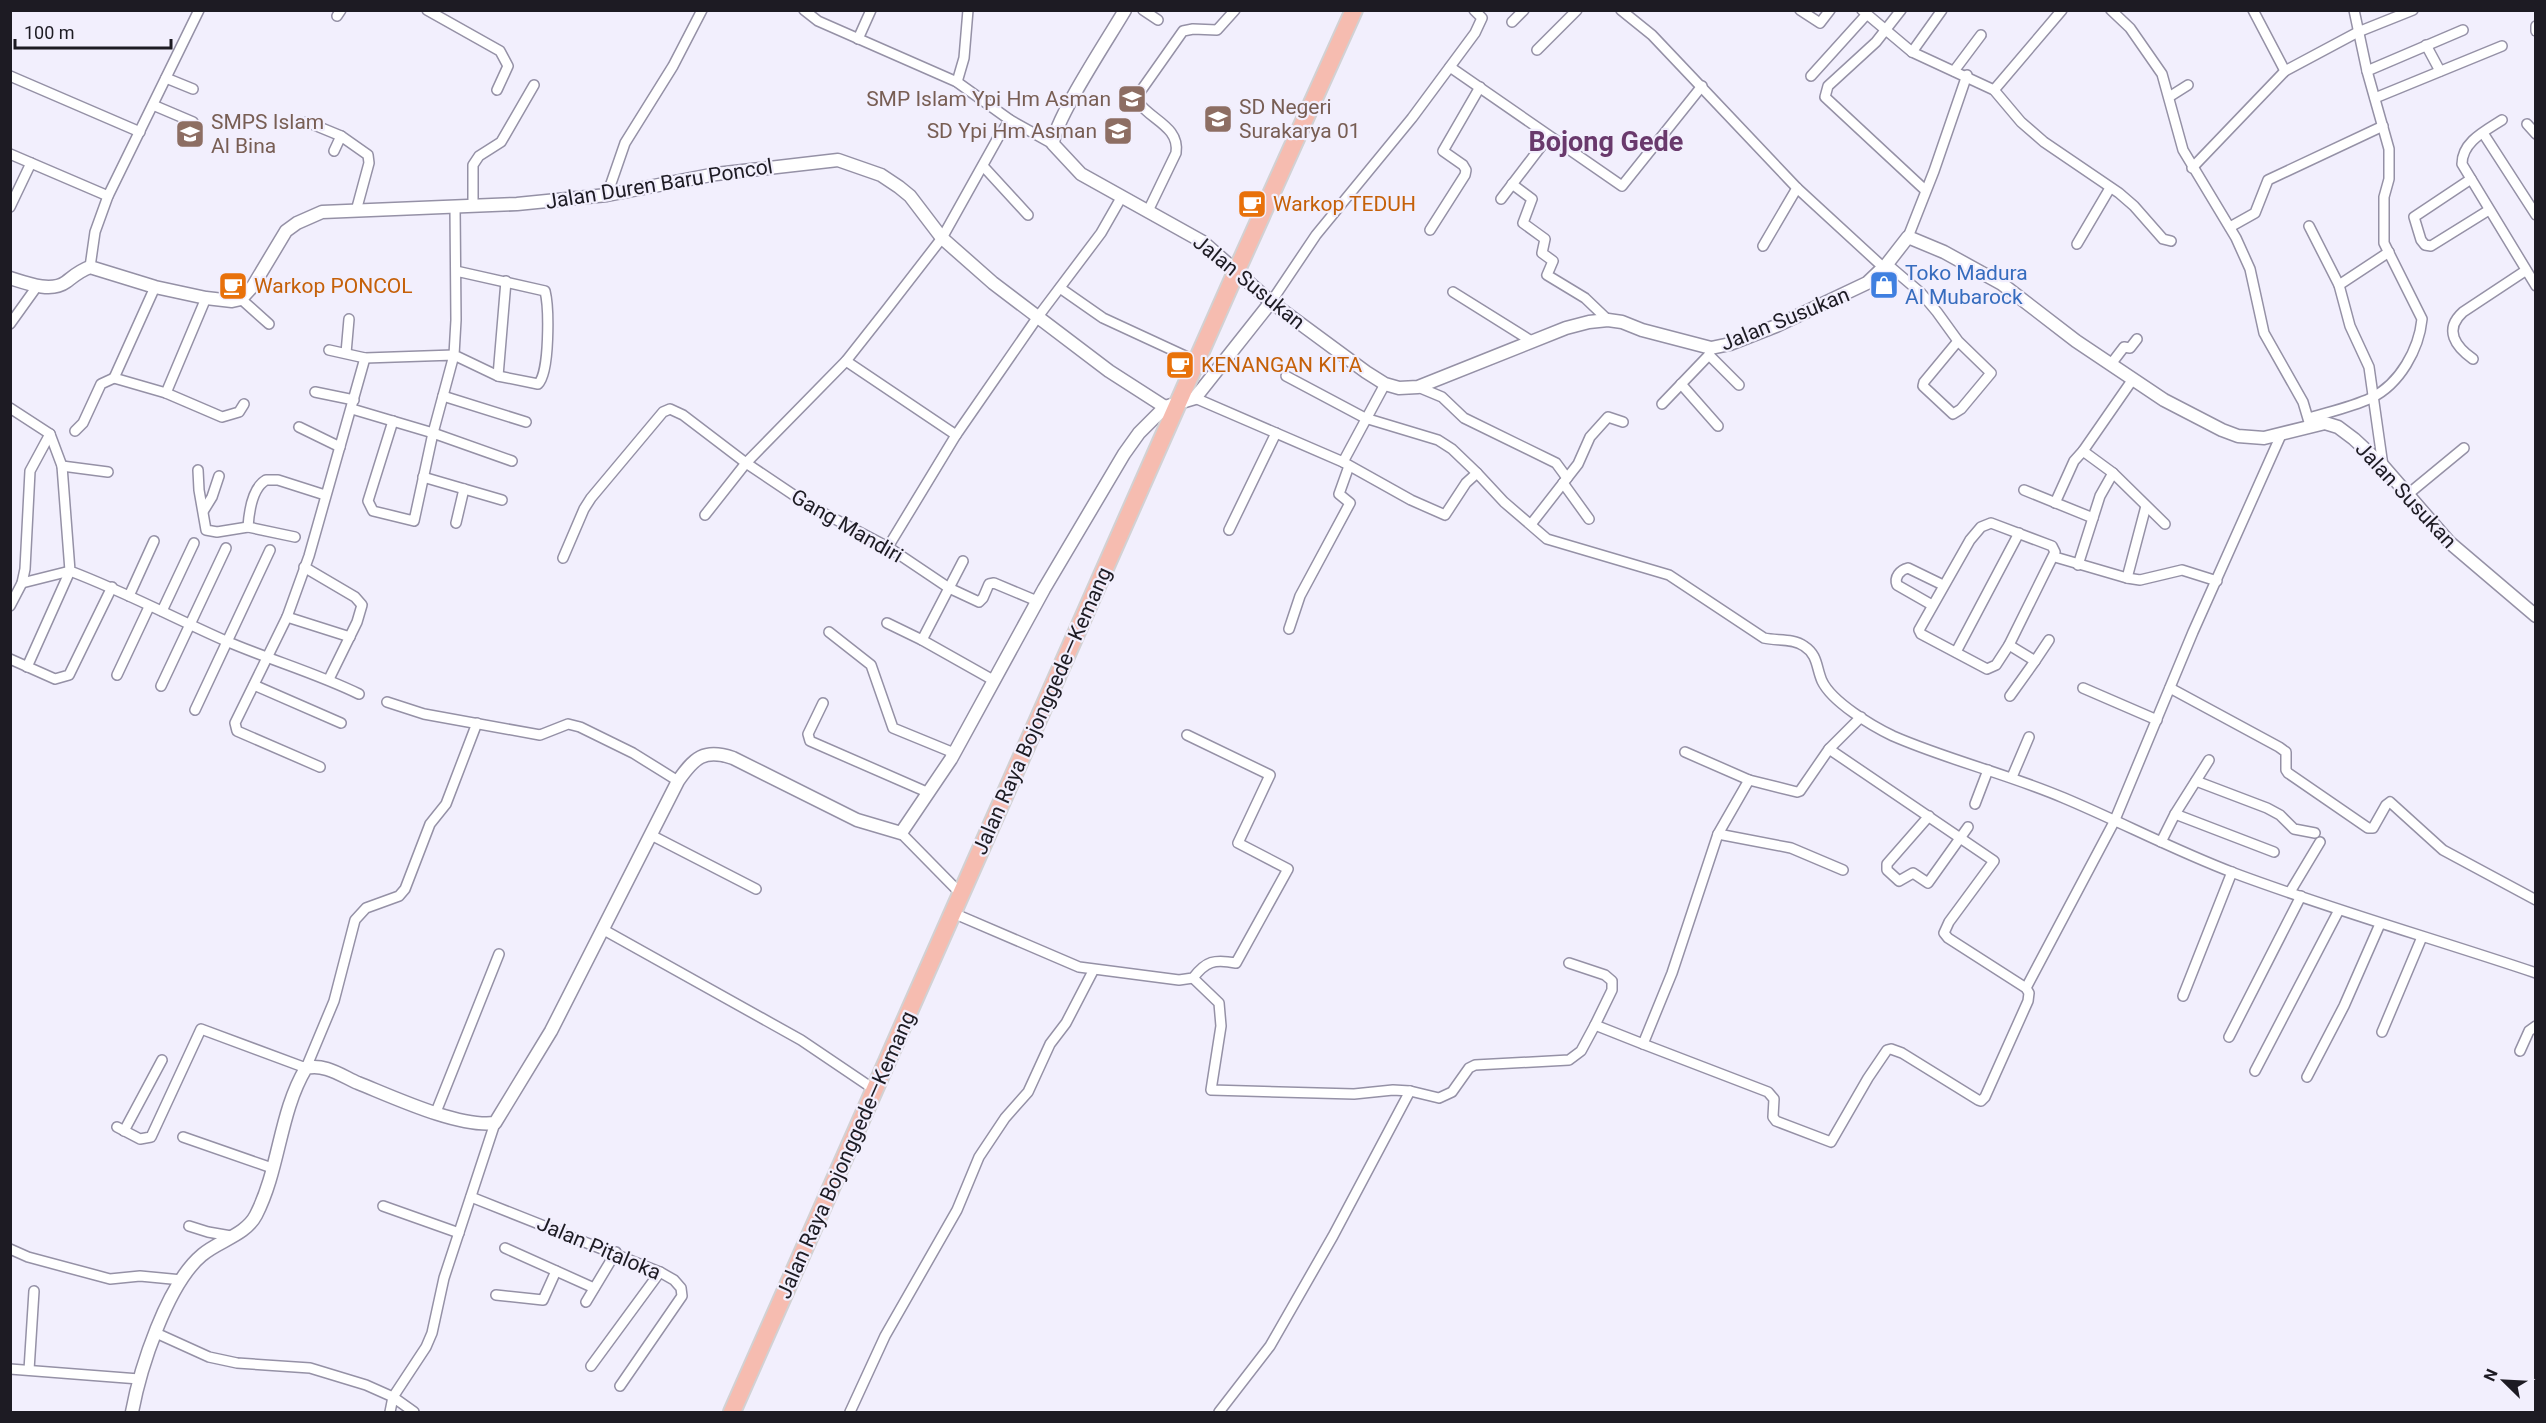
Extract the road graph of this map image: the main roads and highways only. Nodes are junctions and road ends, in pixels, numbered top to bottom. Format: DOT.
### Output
graph roads {
  1 [pos="1354,10"];
  2 [pos="732,1413"];
  1 -- 2 [label="highway, Jalan Raya Bojonggede—Kemang"];
}
